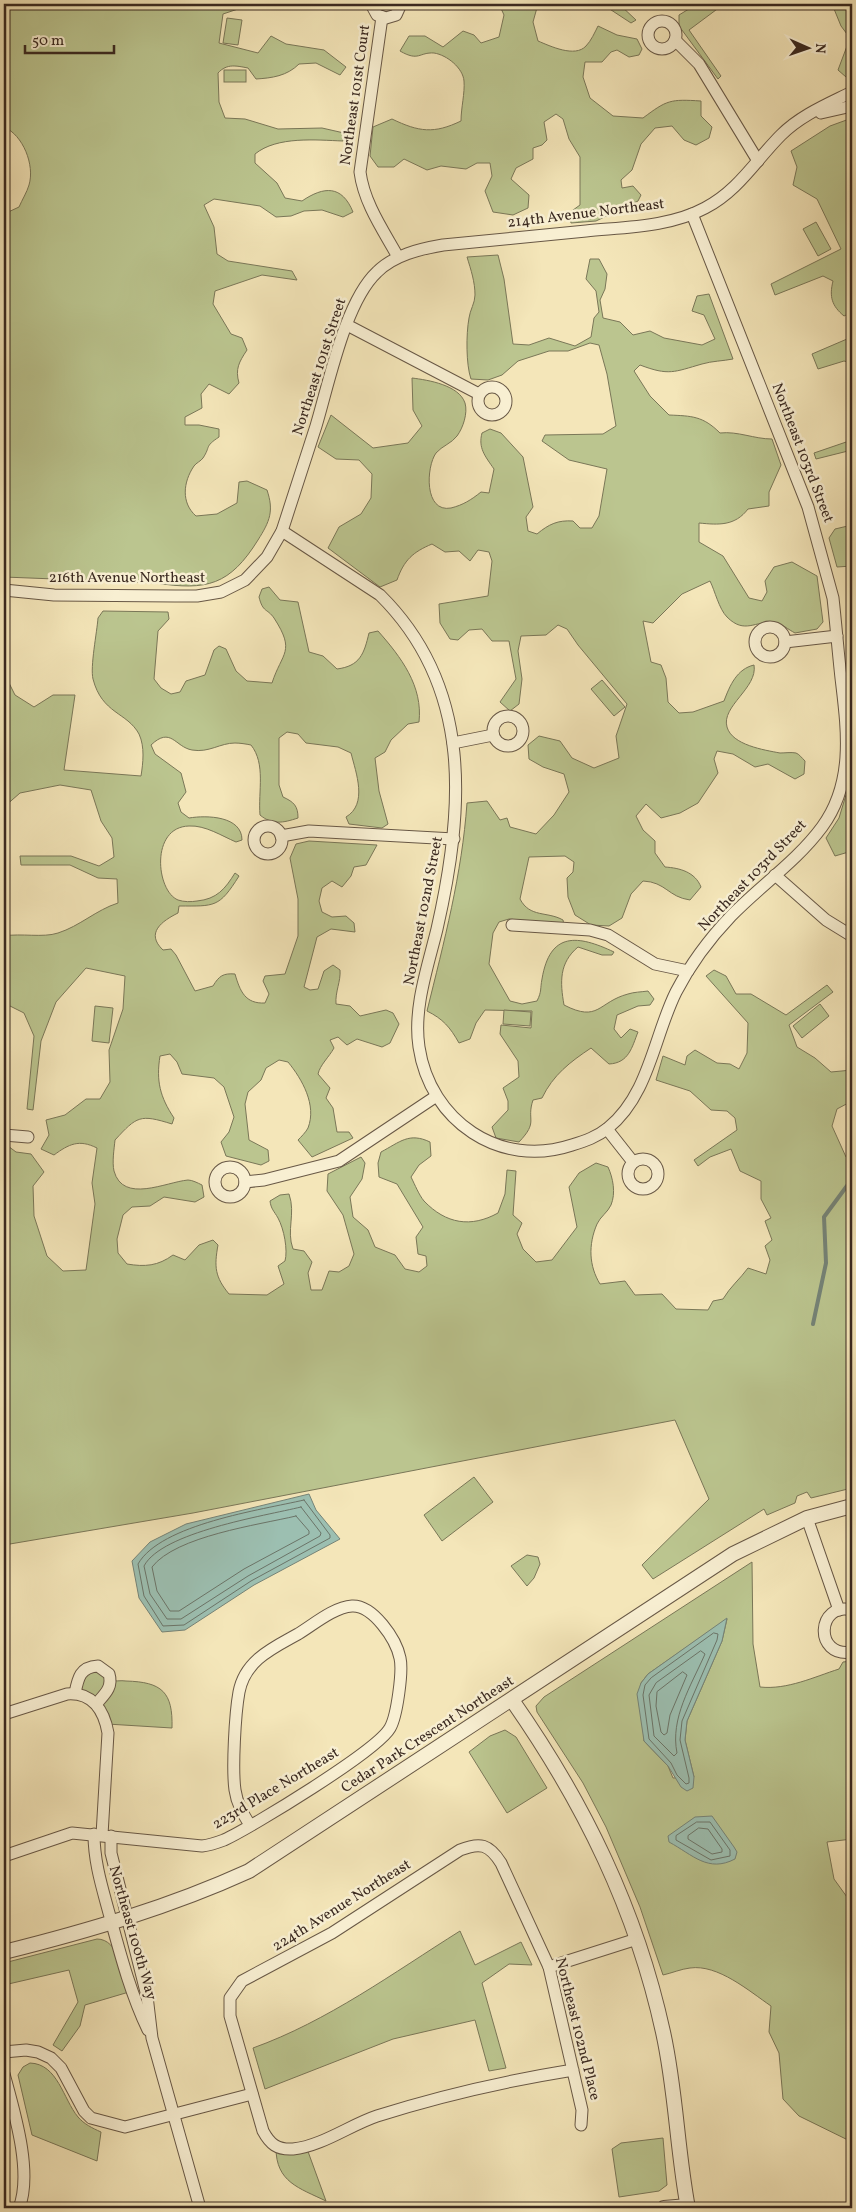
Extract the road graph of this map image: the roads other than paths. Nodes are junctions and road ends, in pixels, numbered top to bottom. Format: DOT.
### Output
graph roads {
  1 [pos="371,4"];
  2 [pos="401,4"];
  3 [pos="382,18"];
  4 [pos="675,40"];
  5 [pos="852,92"];
  6 [pos="852,106"];
  7 [pos="802,118"];
  8 [pos="758,161"];
  9 [pos="692,214"];
  10 [pos="398,258"];
  11 [pos="347,325"];
  12 [pos="479,394"];
  13 [pos="282,531"];
  14 [pos="4,590"];
  15 [pos="837,636"];
  16 [pos="786,642"];
  17 [pos="492,735"];
  18 [pos="453,743"];
  19 [pos="281,836"];
  20 [pos="454,839"];
  21 [pos="775,875"];
  22 [pos="512,925"];
  23 [pos="852,936"];
  24 [pos="688,972"];
  25 [pos="436,1097"];
  26 [pos="607,1129"];
  27 [pos="4,1135"];
  28 [pos="28,1137"];
  29 [pos="633,1162"];
  30 [pos="245,1182"];
  31 [pos="852,1506"];
  32 [pos="807,1518"];
  33 [pos="839,1610"];
  34 [pos="852,1610"];
  35 [pos="852,1652"];
  36 [pos="75,1693"];
  37 [pos="512,1700"];
  38 [pos="96,1703"];
  39 [pos="4,1714"];
  40 [pos="250,1825"];
  41 [pos="102,1835"];
  42 [pos="475,1844"];
  43 [pos="4,1856"];
  44 [pos="129,1918"];
  45 [pos="111,1923"];
  46 [pos="637,1939"];
  47 [pos="4,1952"];
  48 [pos="549,1967"];
  49 [pos="152,2038"];
  50 [pos="4,2052"];
  51 [pos="573,2070"];
  52 [pos="4,2074"];
  53 [pos="252,2094"];
  54 [pos="174,2116"];
  55 [pos="581,2125"];
  56 [pos="688,2207"];
  57 [pos="19,2208"];
  58 [pos="200,2208"];
  59 [pos="664,2208"];
  1 -- 3 [label="street"];
  2 -- 3 [label="street"];
  3 -- 10 [label="street, Northeast 101st Court"];
  4 -- 8 [label="street"];
  5 -- 7 [label="street, 214th Avenue Northeast"];
  6 -- 7 [label="street, 214th Avenue Northeast"];
  7 -- 8 [label="street, 214th Avenue Northeast"];
  8 -- 9 [label="street, 214th Avenue Northeast"];
  9 -- 10 [label="street, 214th Avenue Northeast"];
  9 -- 15 [label="street, Northeast 103rd Street"];
  10 -- 11 [label="street, Northeast 101st Street"];
  11 -- 12 [label="street"];
  11 -- 13 [label="street, Northeast 101st Street"];
  13 -- 14 [label="street, 216th Avenue Northeast"];
  13 -- 18 [label="street, Northeast 102nd Street"];
  15 -- 16 [label="street"];
  15 -- 21 [label="street, Northeast 103rd Street"];
  17 -- 18 [label="street"];
  18 -- 20 [label="street, Northeast 102nd Street"];
  19 -- 20 [label="street"];
  20 -- 25 [label="street, Northeast 102nd Street"];
  21 -- 23 [label="street"];
  21 -- 24 [label="street, Northeast 103rd Street"];
  22 -- 24 [label="street"];
  24 -- 26 [label="street, Northeast 103rd Street"];
  25 -- 26 [label="street, Northeast 103rd Street"];
  25 -- 30 [label="street"];
  26 -- 29 [label="street"];
  27 -- 28 [label="street"];
  31 -- 32 [label="street, Cedar Park Crescent Northeast"];
  32 -- 33 [label="street"];
  32 -- 37 [label="street, Cedar Park Crescent Northeast"];
  33 -- 34 [label="street"];
  33 -- 35 [label="street"];
  36 -- 38 [label="street"];
  36 -- 38 [label="street"];
  36 -- 39 [label="street"];
  37 -- 44 [label="street, Cedar Park Crescent Northeast"];
  37 -- 46 [label="street"];
  38 -- 41 [label="street, Northeast 100th Way"];
  40 -- 40 [label="street, 223rd Place Northeast"];
  40 -- 41 [label="street, 223rd Place Northeast"];
  41 -- 43 [label="street, 223rd Place Northeast"];
  41 -- 44 [label="street, Northeast 100th Way"];
  41 -- 45 [label="street, Northeast 100th Way"];
  42 -- 48 [label="street, Northeast 102nd Place"];
  42 -- 53 [label="street, 224th Avenue Northeast"];
  44 -- 45 [label="street, Cedar Park Crescent Northeast"];
  44 -- 49 [label="street, Northeast 100th Way"];
  45 -- 47 [label="street, Cedar Park Crescent Northeast"];
  45 -- 49 [label="street, Northeast 100th Way"];
  46 -- 48 [label="street"];
  46 -- 56 [label="street"];
  48 -- 51 [label="street, Northeast 102nd Place"];
  49 -- 54 [label="street, Northeast 100th Way"];
  50 -- 54 [label="street"];
  51 -- 53 [label="street"];
  51 -- 55 [label="street, Northeast 102nd Place"];
  52 -- 57 [label="street"];
  53 -- 54 [label="street"];
  54 -- 58 [label="street, Northeast 100th Way"];
  56 -- 59 [label="street"];
}
